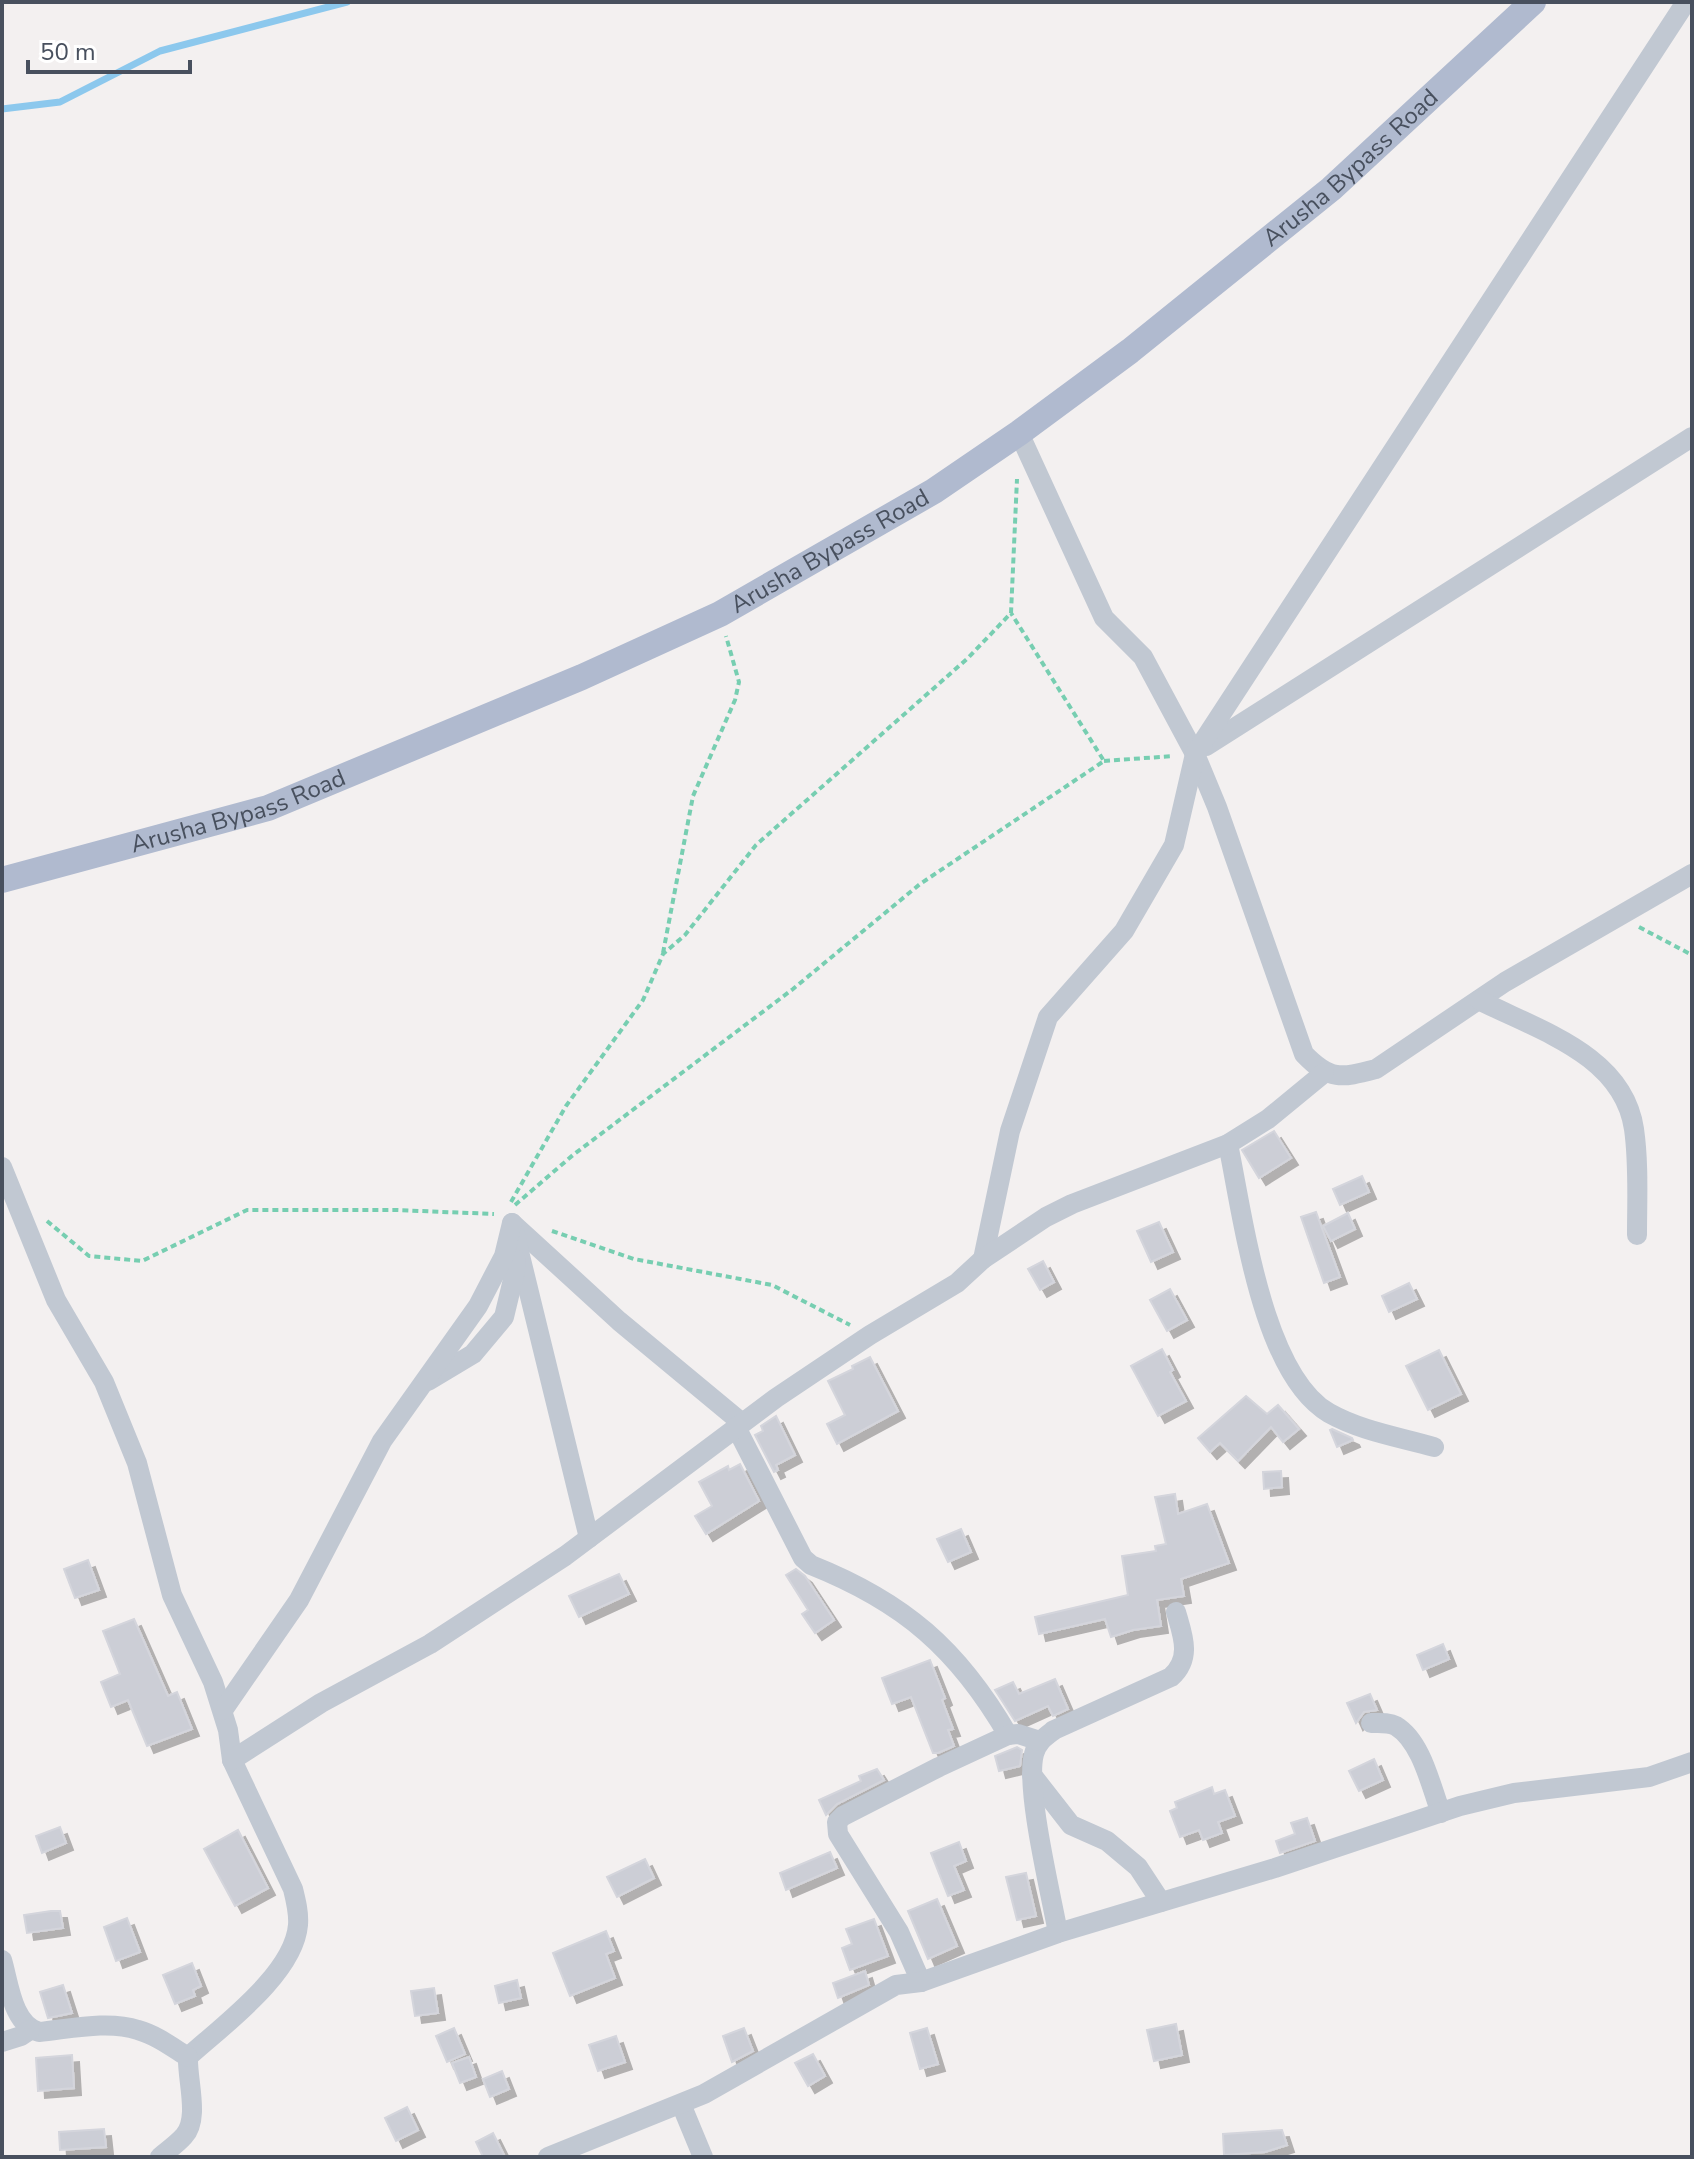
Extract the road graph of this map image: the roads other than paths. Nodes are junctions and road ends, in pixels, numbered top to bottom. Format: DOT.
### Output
graph roads {
  1 [pos="1533,2"];
  2 [pos="1686,2"];
  3 [pos="1019,433"];
  4 [pos="1692,437"];
  5 [pos="1195,754"];
  6 [pos="1692,874"];
  7 [pos="2,880"];
  8 [pos="1479,1000"];
  9 [pos="1324,1073"];
  10 [pos="1228,1144"];
  11 [pos="2,1167"];
  12 [pos="508,1219"];
  13 [pos="1637,1235"];
  14 [pos="983,1259"];
  15 [pos="739,1425"];
  16 [pos="1434,1447"];
  17 [pos="589,1538"];
  18 [pos="1176,1612"];
  19 [pos="223,1710"];
  20 [pos="1371,1723"];
  21 [pos="1008,1735"];
  22 [pos="1040,1741"];
  23 [pos="232,1760"];
  24 [pos="1692,1762"];
  25 [pos="1032,1775"];
  26 [pos="1441,1813"];
  27 [pos="1161,1902"];
  28 [pos="1058,1933"];
  29 [pos="2,1960"];
  30 [pos="921,1982"];
  31 [pos="30,2030"];
  32 [pos="2,2042"];
  33 [pos="188,2057"];
  34 [pos="681,2104"];
  35 [pos="160,2157"];
  36 [pos="548,2157"];
  37 [pos="703,2157"];
  1 -- 3 [label="main road, Arusha Bypass Road"];
  2 -- 5 [label="street"];
  3 -- 5 [label="street"];
  3 -- 7 [label="main road, Arusha Bypass Road"];
  4 -- 5 [label="street"];
  5 -- 9 [label="street"];
  5 -- 14 [label="street"];
  6 -- 8 [label="street"];
  8 -- 9 [label="street"];
  8 -- 13 [label="street"];
  9 -- 10 [label="street"];
  10 -- 14 [label="street"];
  10 -- 16 [label="street"];
  11 -- 19 [label="street"];
  12 -- 15 [label="street"];
  12 -- 17 [label="street"];
  12 -- 19 [label="street"];
  14 -- 15 [label="street"];
  15 -- 17 [label="street"];
  15 -- 21 [label="street"];
  17 -- 23 [label="street"];
  18 -- 22 [label="street"];
  19 -- 23 [label="street"];
  20 -- 26 [label="street"];
  21 -- 22 [label="street"];
  21 -- 30 [label="street"];
  22 -- 25 [label="street"];
  23 -- 33 [label="street"];
  24 -- 26 [label="street"];
  25 -- 27 [label="street"];
  25 -- 28 [label="street"];
  26 -- 27 [label="street"];
  27 -- 28 [label="street"];
  28 -- 30 [label="street"];
  29 -- 31 [label="street"];
  30 -- 34 [label="street"];
  31 -- 32 [label="street"];
  31 -- 33 [label="street"];
  33 -- 35 [label="street"];
  34 -- 36 [label="street"];
  34 -- 37 [label="street"];
}
